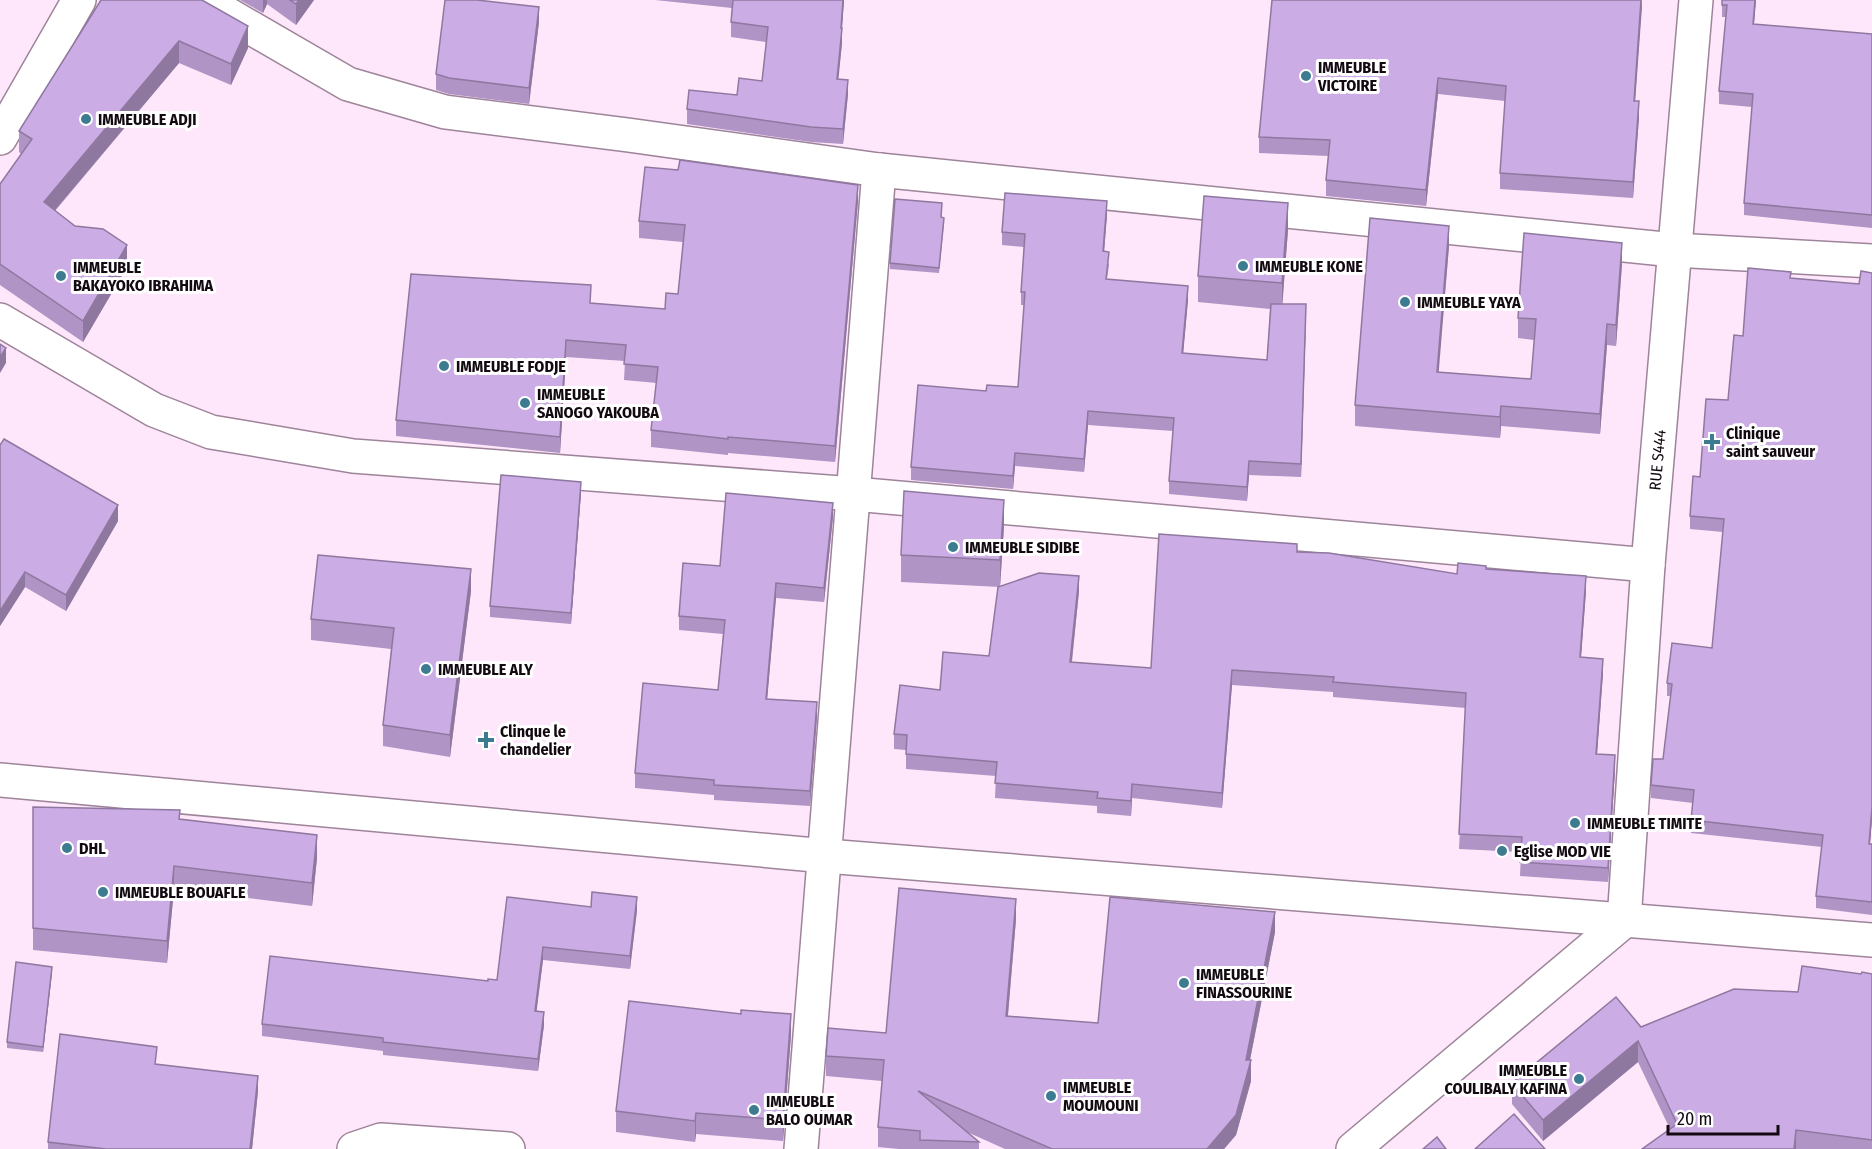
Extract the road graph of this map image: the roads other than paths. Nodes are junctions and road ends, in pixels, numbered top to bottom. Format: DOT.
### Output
graph roads {
  1 [pos="79,0"];
  2 [pos="203,0"];
  3 [pos="1696,0"];
  4 [pos="0,138"];
  5 [pos="879,170"];
  6 [pos="1674,250"];
  7 [pos="1872,261"];
  8 [pos="0,320"];
  9 [pos="855,494"];
  10 [pos="1648,565"];
  11 [pos="0,780"];
  12 [pos="826,856"];
  13 [pos="1624,921"];
  14 [pos="1872,940"];
  15 [pos="354,1149"];
  16 [pos="508,1149"];
  17 [pos="801,1149"];
  18 [pos="1353,1149"];
  1 -- 4 [label="street"];
  2 -- 5 [label="street"];
  3 -- 6 [label="street, RUE S444"];
  5 -- 6 [label="street"];
  5 -- 9 [label="street"];
  6 -- 7 [label="street"];
  6 -- 10 [label="street, RUE S444"];
  8 -- 9 [label="street"];
  9 -- 10 [label="street"];
  9 -- 12 [label="street"];
  10 -- 13 [label="street, RUE S444"];
  11 -- 12 [label="street"];
  12 -- 13 [label="street"];
  12 -- 17 [label="street"];
  13 -- 14 [label="street"];
  13 -- 18 [label="street"];
  15 -- 16 [label="street"];
}
